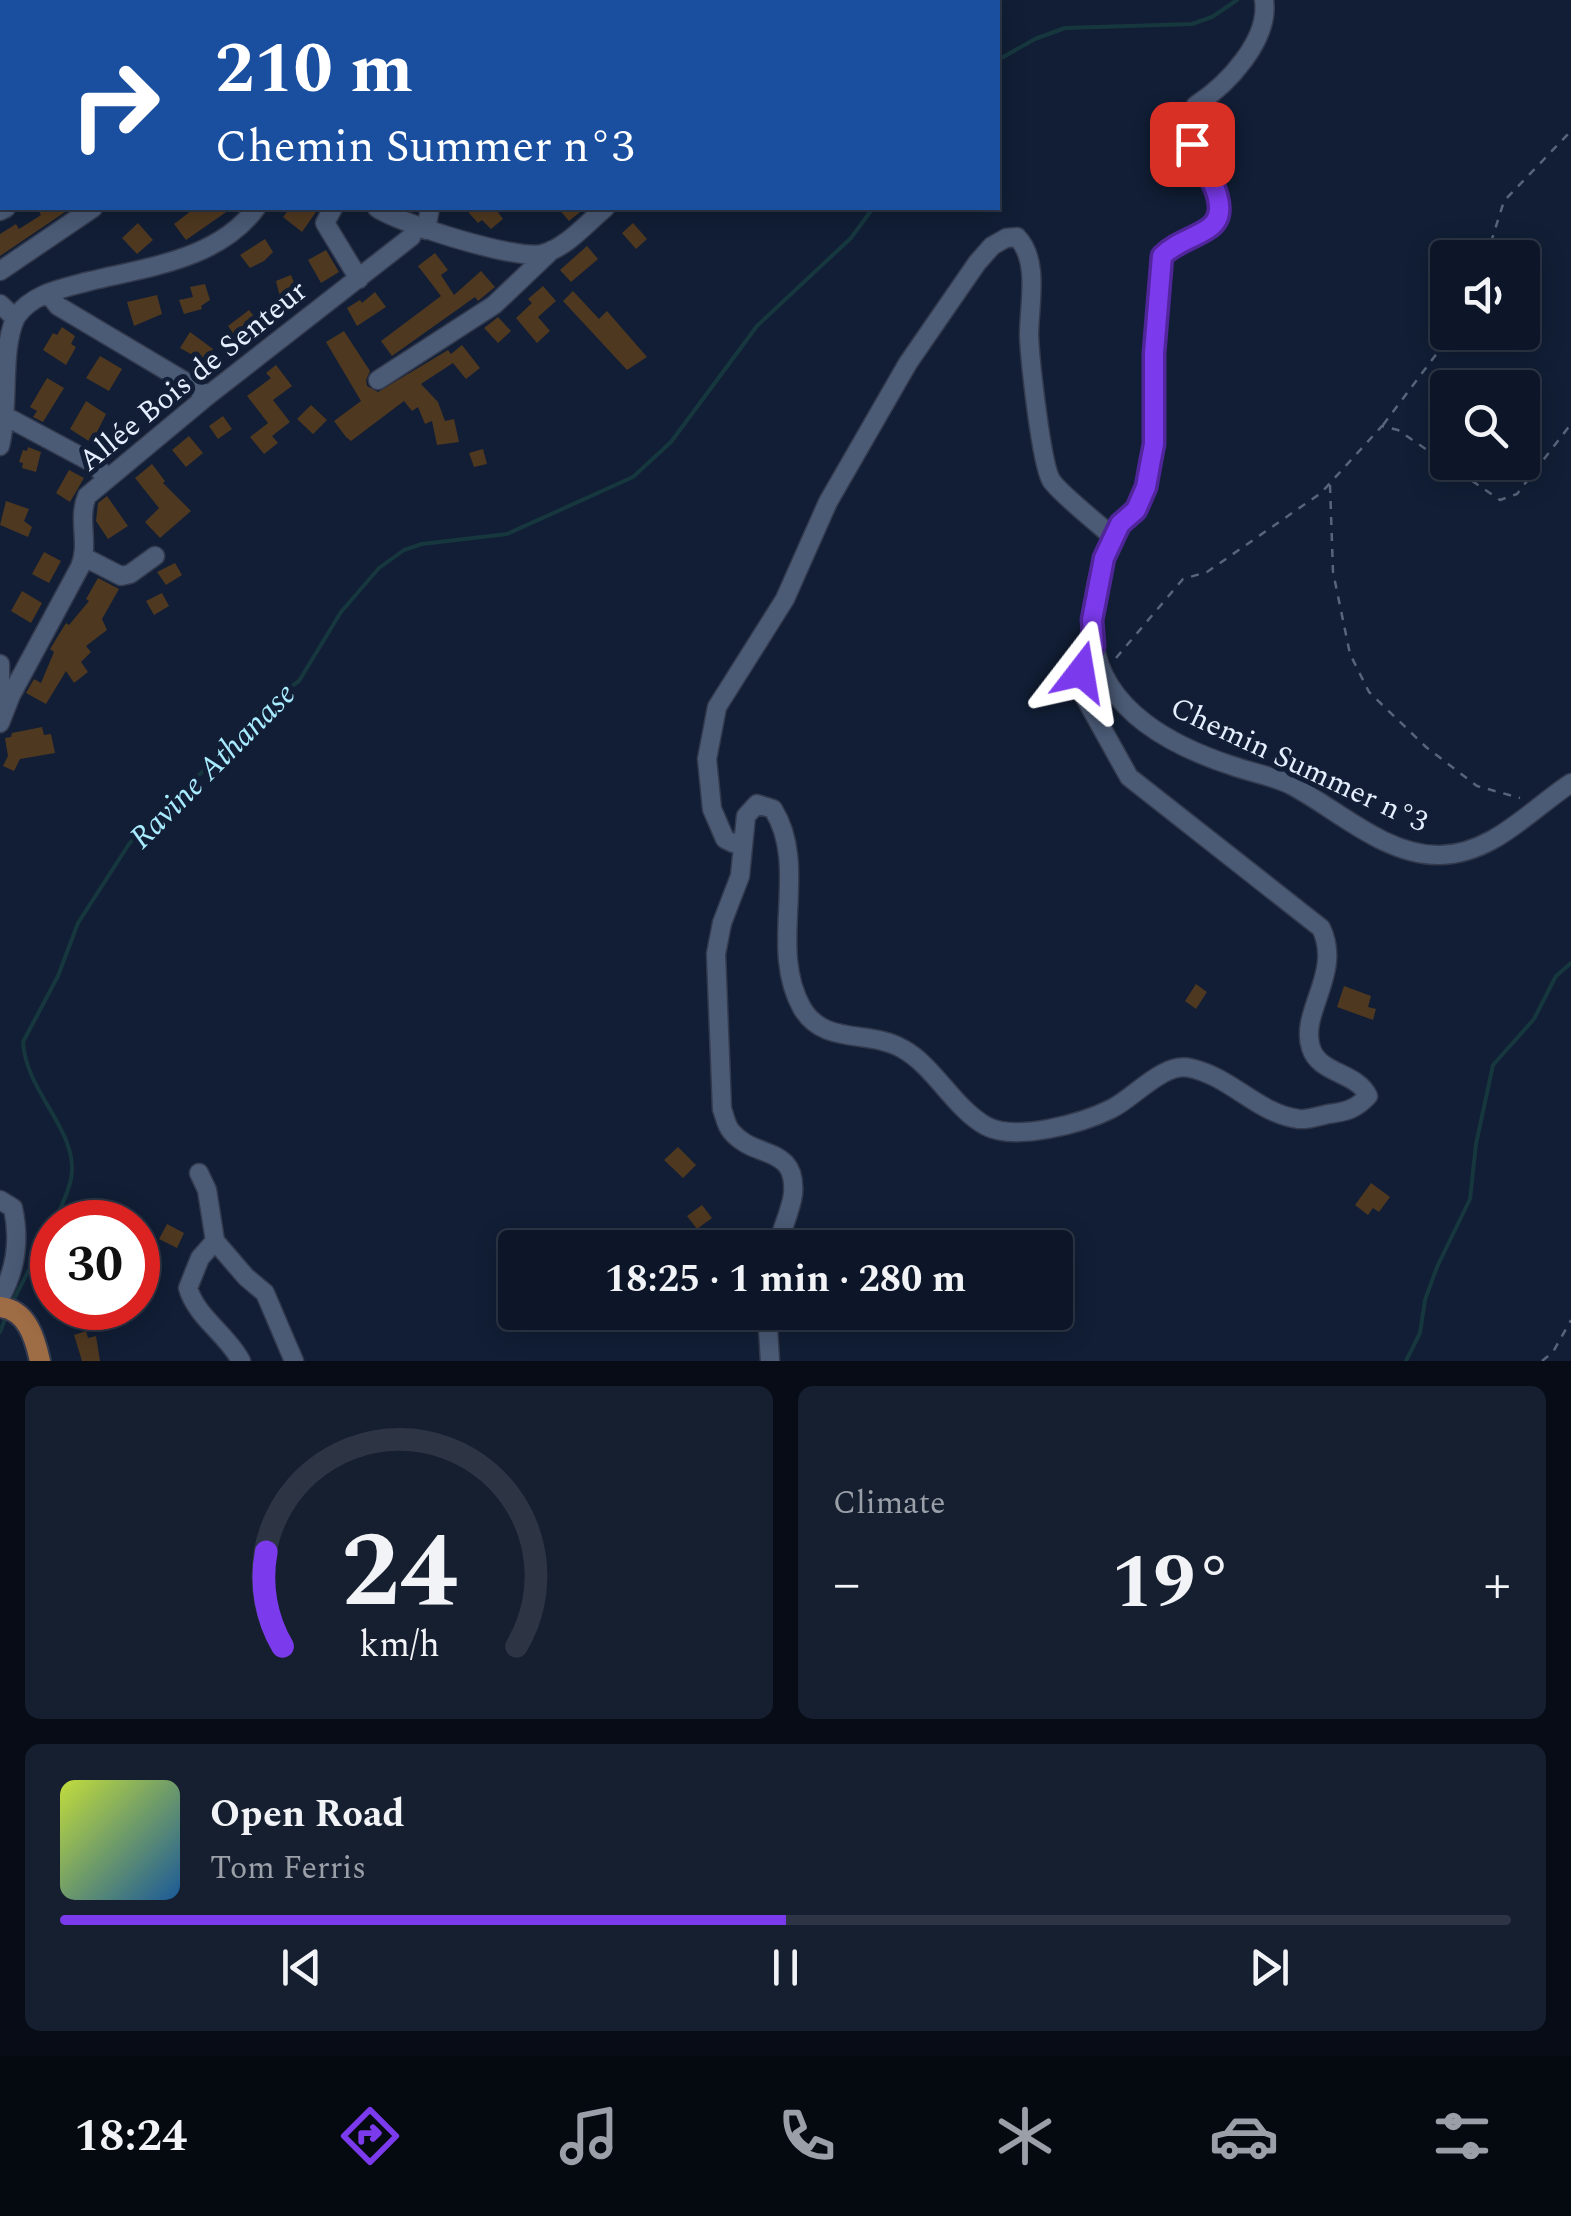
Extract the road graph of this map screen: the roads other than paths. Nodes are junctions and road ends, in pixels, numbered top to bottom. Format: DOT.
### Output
graph roads {
  1 [pos="1264,0"];
  2 [pos="91,210"];
  3 [pos="254,210"];
  4 [pos="332,210"];
  5 [pos="380,210"];
  6 [pos="429,210"];
  7 [pos="602,210"];
  8 [pos="421,228"];
  9 [pos="552,250"];
  10 [pos="0,271"];
  11 [pos="359,279"];
  12 [pos="48,293"];
  13 [pos="0,304"];
  14 [pos="15,318"];
  15 [pos="378,380"];
  16 [pos="206,397"];
  17 [pos="6,416"];
  18 [pos="0,446"];
  19 [pos="107,478"];
  20 [pos="1114,538"];
  21 [pos="156,556"];
  22 [pos="84,557"];
  23 [pos="1094,646"];
  24 [pos="0,664"];
  25 [pos="4,690"];
  26 [pos="0,724"];
  27 [pos="1571,783"];
  28 [pos="743,842"];
  29 [pos="199,1174"];
  30 [pos="0,1200"];
  31 [pos="783,1230"];
  32 [pos="215,1241"];
  33 [pos="0,1298"];
  34 [pos="0,1307"];
  35 [pos="768,1330"];
  36 [pos="40,1361"];
  37 [pos="241,1361"];
  38 [pos="294,1361"];
  39 [pos="770,1361"];
  1 -- 20 [label="street, Chemin Summer n°3"];
  2 -- 10 [label="street"];
  3 -- 12 [label="street"];
  4 -- 11 [label="street"];
  5 -- 8 [label="street"];
  6 -- 8 [label="street"];
  7 -- 9 [label="street"];
  8 -- 9 [label="street"];
  8 -- 11 [label="street, Allée Bois de Senteur"];
  9 -- 15 [label="street"];
  11 -- 16 [label="street, Allée Bois de Senteur"];
  12 -- 14 [label="street"];
  12 -- 16 [label="street"];
  13 -- 14 [label="street"];
  14 -- 17 [label="street"];
  16 -- 19 [label="street, Allée Bois de Senteur"];
  17 -- 18 [label="street"];
  17 -- 19 [label="street"];
  19 -- 22 [label="street, Allée Bois de Senteur"];
  20 -- 23 [label="street, Chemin Summer n°3"];
  20 -- 28 [label="street"];
  21 -- 22 [label="street"];
  22 -- 25 [label="street, Allée Bois de Senteur"];
  23 -- 27 [label="street, Chemin Summer n°3"];
  23 -- 28 [label="street"];
  24 -- 25 [label="street"];
  25 -- 26 [label="street"];
  28 -- 31 [label="street"];
  29 -- 32 [label="street"];
  30 -- 33 [label="street"];
  32 -- 37 [label="street"];
  32 -- 38 [label="street"];
  34 -- 36 [label="main road"];
  35 -- 39 [label="street"];
}
